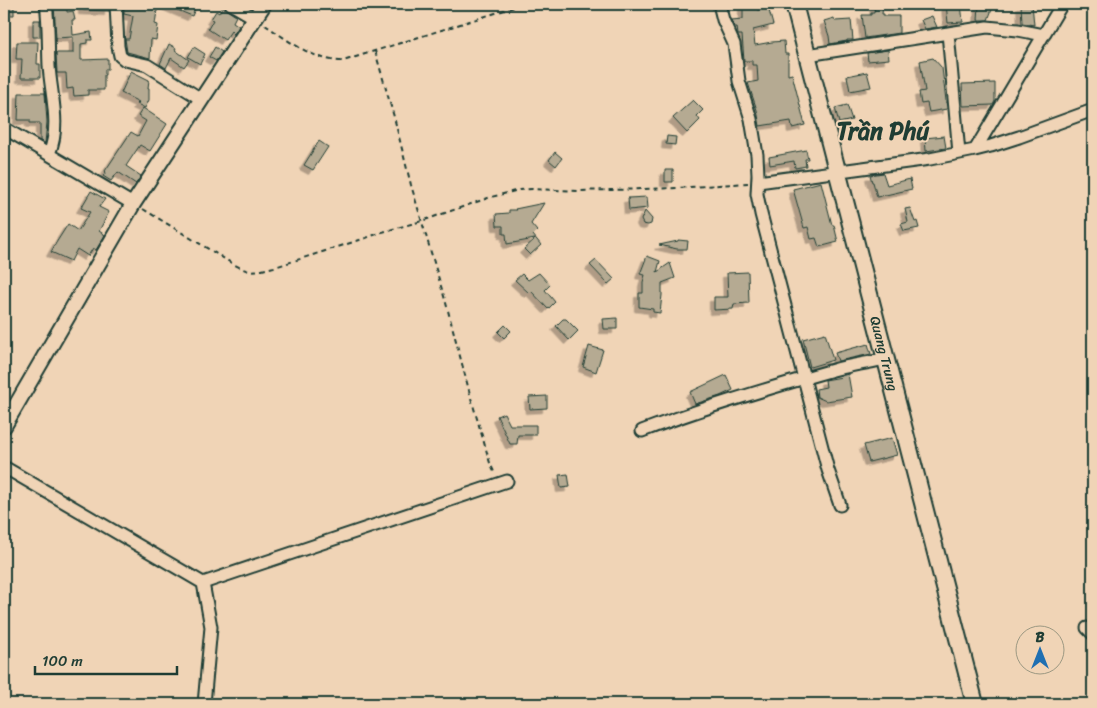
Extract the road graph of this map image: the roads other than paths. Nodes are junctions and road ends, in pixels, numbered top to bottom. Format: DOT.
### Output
graph roads {
  1 [pos="46,4"];
  2 [pos="116,4"];
  3 [pos="231,4"];
  4 [pos="264,4"];
  5 [pos="718,4"];
  6 [pos="794,4"];
  7 [pos="1062,4"];
  8 [pos="255,18"];
  9 [pos="948,32"];
  10 [pos="1044,35"];
  11 [pos="807,54"];
  12 [pos="201,99"];
  13 [pos="1093,110"];
  14 [pos="4,128"];
  15 [pos="975,150"];
  16 [pos="959,153"];
  17 [pos="50,154"];
  18 [pos="837,172"];
  19 [pos="758,182"];
  20 [pos="133,204"];
  21 [pos="886,359"];
  22 [pos="804,378"];
  23 [pos="4,426"];
  24 [pos="642,431"];
  25 [pos="4,467"];
  26 [pos="503,482"];
  27 [pos="840,505"];
  28 [pos="203,583"];
  29 [pos="204,704"];
  30 [pos="975,704"];
  1 -- 17 [label="street"];
  2 -- 12 [label="street"];
  3 -- 8 [label="street"];
  4 -- 8 [label="street"];
  5 -- 19 [label="street"];
  6 -- 11 [label="main road, Quang Trung"];
  7 -- 10 [label="street"];
  8 -- 12 [label="street"];
  9 -- 10 [label="street"];
  9 -- 11 [label="street"];
  9 -- 16 [label="street"];
  10 -- 15 [label="street"];
  11 -- 18 [label="main road, Quang Trung"];
  12 -- 20 [label="street"];
  13 -- 15 [label="street"];
  14 -- 17 [label="street"];
  15 -- 16 [label="street"];
  16 -- 18 [label="street"];
  17 -- 20 [label="street"];
  18 -- 19 [label="street"];
  18 -- 21 [label="main road, Quang Trung"];
  19 -- 22 [label="street"];
  20 -- 23 [label="street"];
  21 -- 22 [label="street"];
  21 -- 30 [label="main road, Quang Trung"];
  22 -- 24 [label="street"];
  22 -- 27 [label="street"];
  25 -- 28 [label="street"];
  26 -- 28 [label="street"];
  28 -- 29 [label="street"];
}
